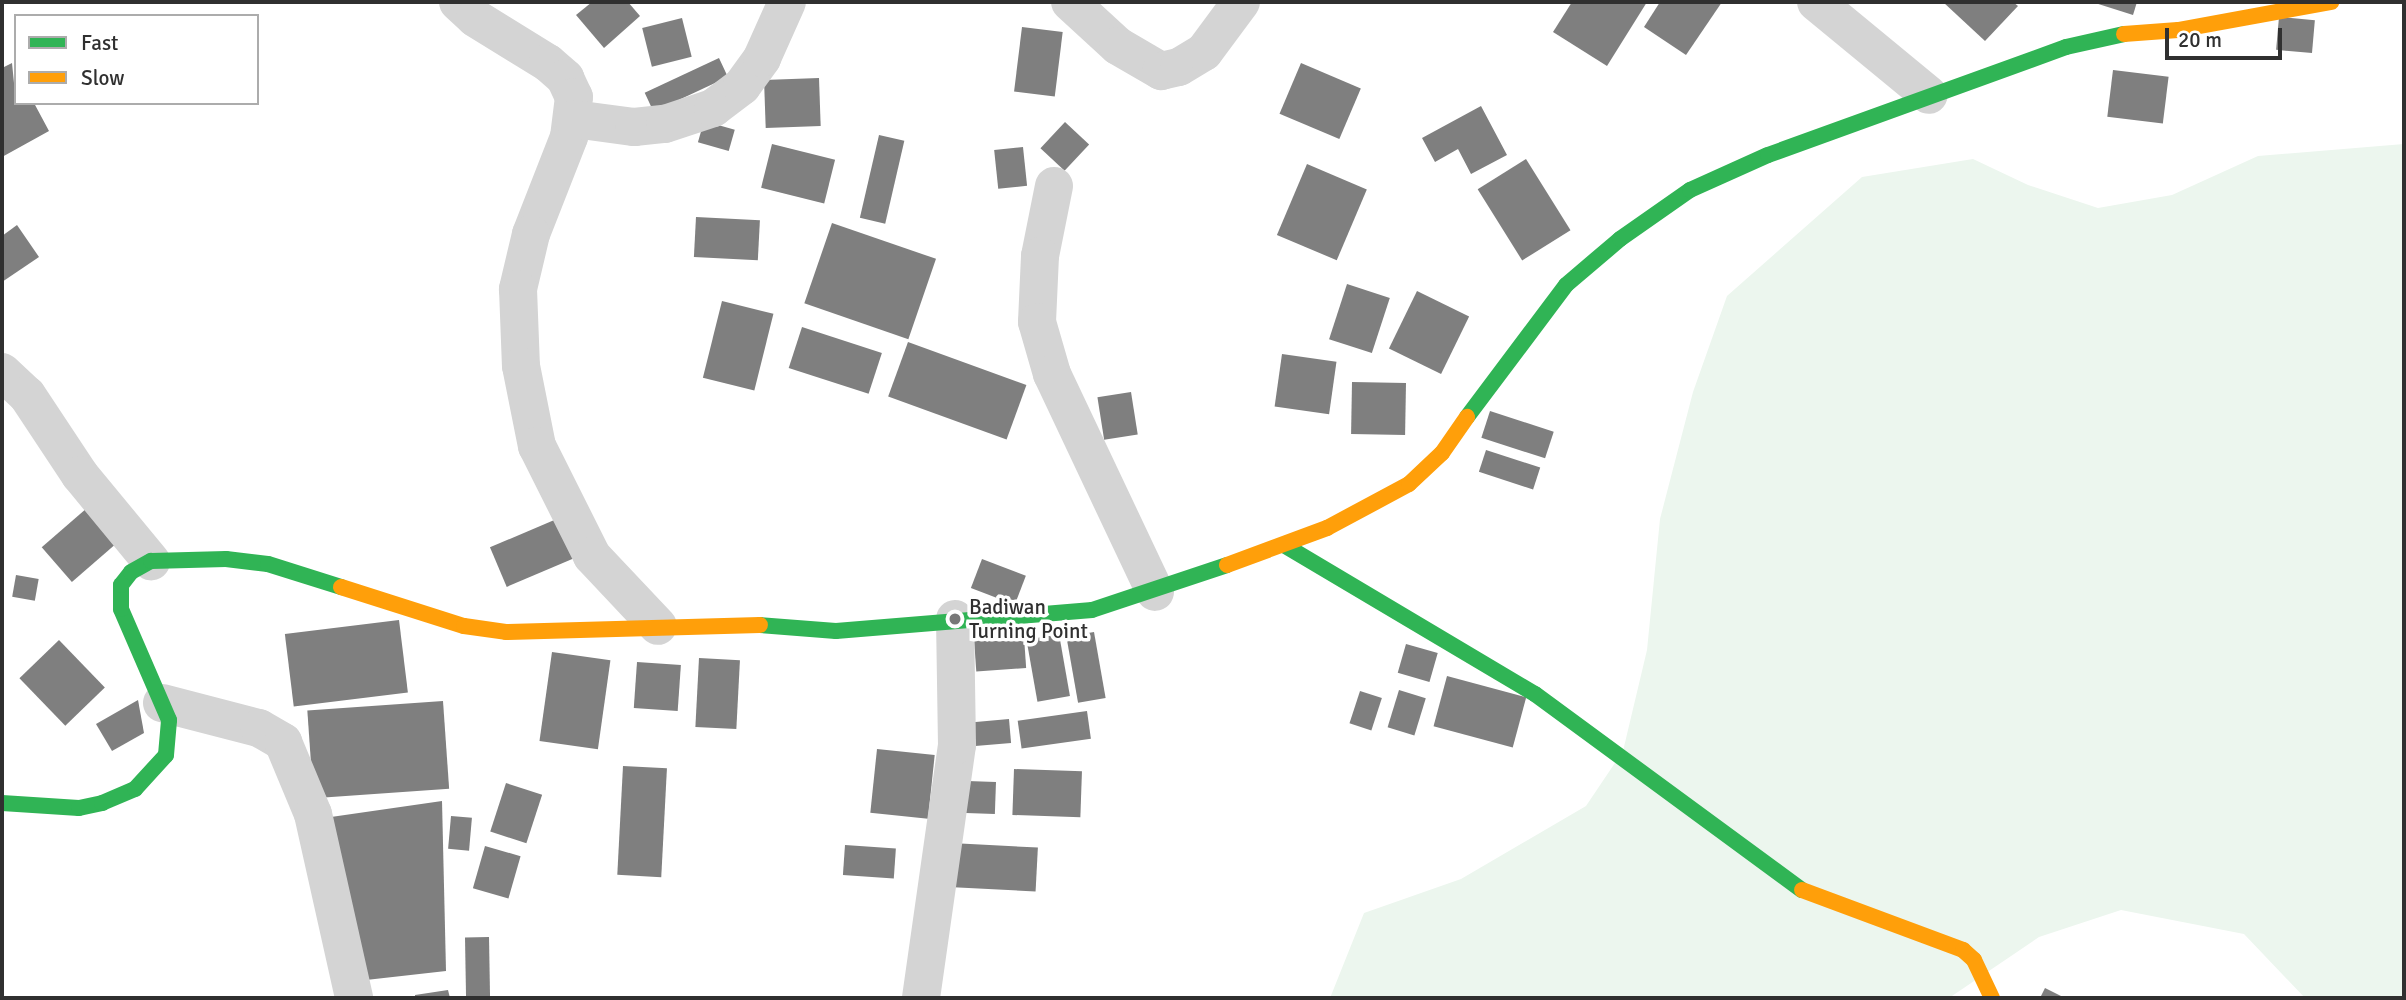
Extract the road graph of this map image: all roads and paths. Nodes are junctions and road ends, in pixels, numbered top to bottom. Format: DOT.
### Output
graph roads {
  1 [pos="458,2"];
  2 [pos="787,2"];
  3 [pos="1070,2"];
  4 [pos="1241,2"];
  5 [pos="1816,2"];
  6 [pos="2331,2"];
  7 [pos="1929,95"];
  8 [pos="574,119"];
  9 [pos="1054,186"];
  10 [pos="2,372"];
  11 [pos="1284,545"];
  12 [pos="151,561"];
  13 [pos="1154,592"];
  14 [pos="955,619"];
  15 [pos="658,626"];
  16 [pos="162,703"];
  17 [pos="2,803"];
  18 [pos="924,997"];
  19 [pos="354,998"];
  20 [pos="1992,998"];
  1 -- 8 [label="street"];
  2 -- 8 [label="street"];
  3 -- 4 [label="street"];
  5 -- 7 [label="street"];
  6 -- 7 [label="street"];
  7 -- 11 [label="street"];
  8 -- 15 [label="street"];
  9 -- 13 [label="street"];
  10 -- 12 [label="street"];
  11 -- 13 [label="street"];
  11 -- 20 [label="street"];
  12 -- 15 [label="street"];
  12 -- 16 [label="street"];
  13 -- 14 [label="street"];
  14 -- 15 [label="street"];
  14 -- 18 [label="street"];
  16 -- 17 [label="street"];
  16 -- 19 [label="street"];
}
